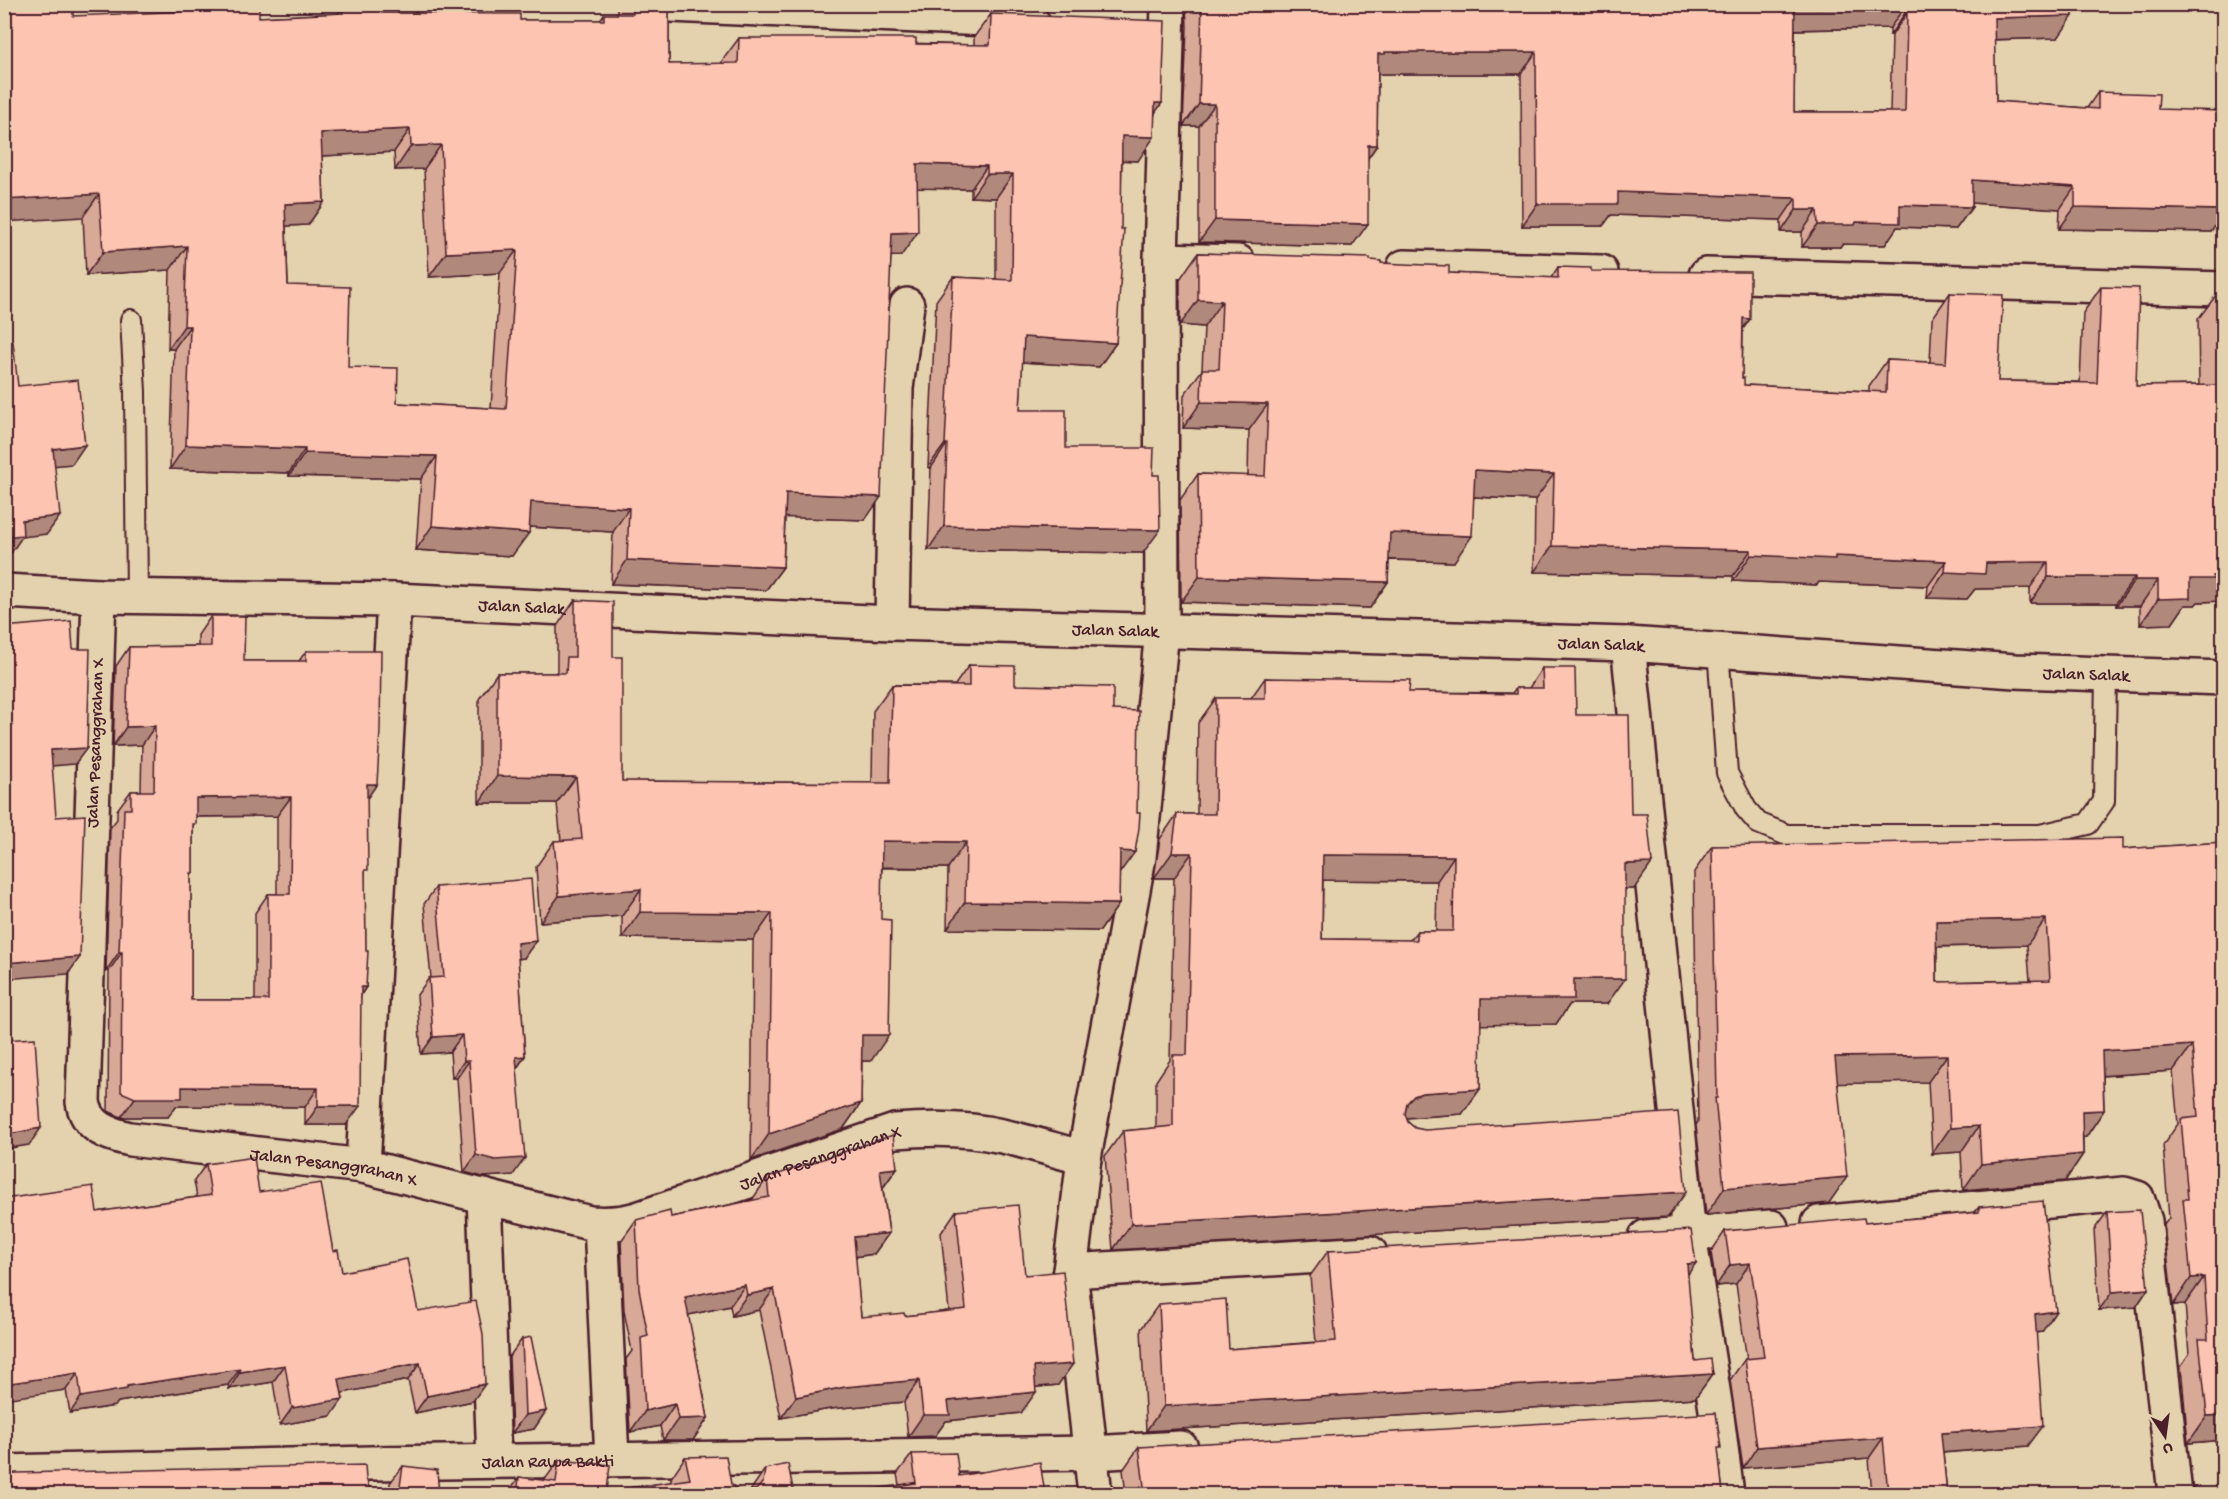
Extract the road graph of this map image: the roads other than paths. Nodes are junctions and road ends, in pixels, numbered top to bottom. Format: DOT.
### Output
graph roads {
  1 [pos="648,4"];
  2 [pos="1168,16"];
  3 [pos="1062,22"];
  4 [pos="1133,25"];
  5 [pos="1161,260"];
  6 [pos="1269,263"];
  7 [pos="1376,266"];
  8 [pos="1627,273"];
  9 [pos="1675,274"];
  10 [pos="2223,289"];
  11 [pos="907,305"];
  12 [pos="131,321"];
  13 [pos="4,591"];
  14 [pos="137,596"];
  15 [pos="99,597"];
  16 [pos="394,600"];
  17 [pos="892,623"];
  18 [pos="1162,631"];
  19 [pos="1628,644"];
  20 [pos="1718,650"];
  21 [pos="2106,674"];
  22 [pos="2223,678"];
  23 [pos="1084,1158"];
  24 [pos="363,1167"];
  25 [pos="484,1196"];
  26 [pos="601,1224"];
  27 [pos="1689,1235"];
  28 [pos="1618,1239"];
  29 [pos="1403,1251"];
  30 [pos="1070,1270"];
  31 [pos="1717,1416"];
  32 [pos="1682,1418"];
  33 [pos="1209,1446"];
  34 [pos="1091,1453"];
  35 [pos="612,1459"];
  36 [pos="494,1461"];
  37 [pos="4,1472"];
  38 [pos="371,1479"];
  39 [pos="80,1482"];
  40 [pos="1095,1494"];
  41 [pos="1727,1494"];
  42 [pos="2175,1494"];
  1 -- 3 [label="street"];
  2 -- 4 [label="street"];
  2 -- 5 [label="street"];
  5 -- 6 [label="street"];
  5 -- 18 [label="street"];
  7 -- 8 [label="street"];
  9 -- 10 [label="street"];
  11 -- 17 [label="street"];
  12 -- 14 [label="lane"];
  13 -- 15 [label="street, Jalan Salak"];
  14 -- 15 [label="street, Jalan Salak"];
  14 -- 16 [label="street, Jalan Salak"];
  15 -- 24 [label="street, Jalan Pesanggrahan X"];
  16 -- 17 [label="street, Jalan Salak"];
  16 -- 24 [label="street"];
  17 -- 18 [label="street, Jalan Salak"];
  18 -- 19 [label="street, Jalan Salak"];
  18 -- 23 [label="street"];
  19 -- 20 [label="street, Jalan Salak"];
  19 -- 27 [label="street"];
  20 -- 21 [label="street, Jalan Salak"];
  20 -- 21 [label="lane"];
  21 -- 22 [label="street, Jalan Salak"];
  23 -- 26 [label="street, Jalan Pesanggrahan X"];
  23 -- 30 [label="street"];
  24 -- 25 [label="street, Jalan Pesanggrahan X"];
  25 -- 26 [label="street, Jalan Pesanggrahan X"];
  25 -- 36 [label="street"];
  26 -- 35 [label="street"];
  27 -- 28 [label="street"];
  27 -- 31 [label="street"];
  27 -- 42 [label="street"];
  29 -- 30 [label="street"];
  30 -- 34 [label="street"];
  31 -- 32 [label="street"];
  31 -- 41 [label="street"];
  33 -- 34 [label="street, Jalan Rawa Bakti"];
  34 -- 35 [label="street, Jalan Rawa Bakti"];
  34 -- 40 [label="street"];
  35 -- 36 [label="street, Jalan Rawa Bakti"];
  36 -- 38 [label="street, Jalan Rawa Bakti"];
  37 -- 39 [label="street, Jalan Rawa Bakti"];
  38 -- 39 [label="street, Jalan Rawa Bakti"];
}
